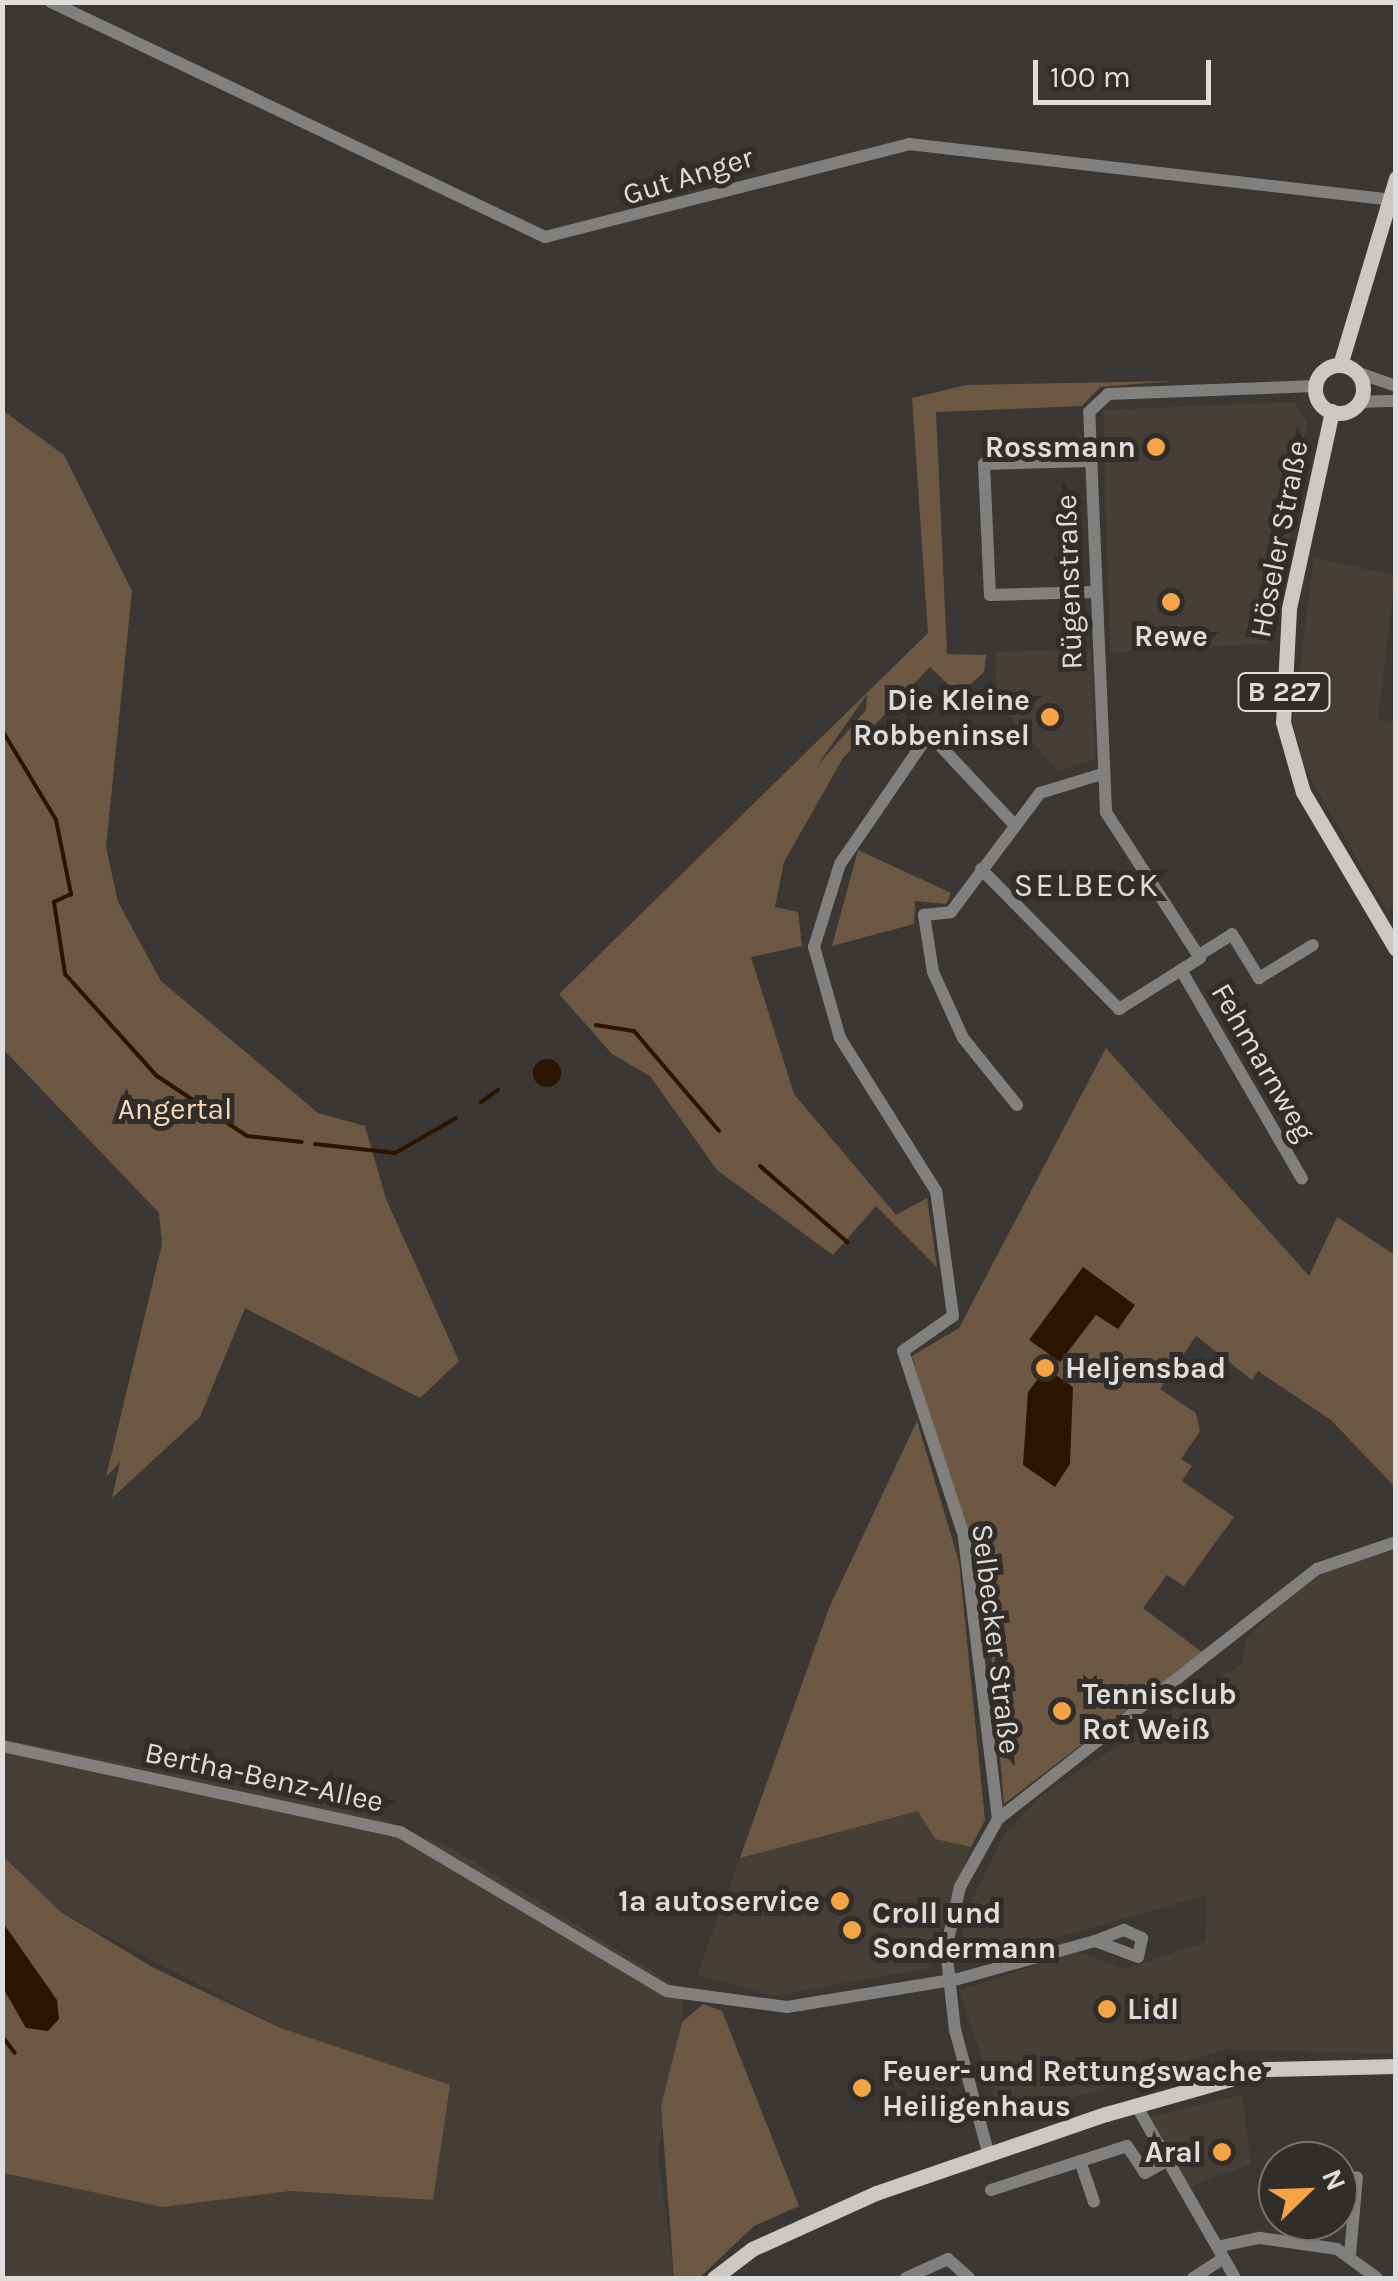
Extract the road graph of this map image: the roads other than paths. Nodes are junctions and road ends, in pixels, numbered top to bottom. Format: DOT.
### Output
graph roads {
  1 [pos="51,2"];
  2 [pos="1396,178"];
  3 [pos="1387,199"];
  4 [pos="1348,368"];
  5 [pos="1316,386"];
  6 [pos="1396,386"];
  7 [pos="1396,401"];
  8 [pos="1358,402"];
  9 [pos="1332,411"];
  10 [pos="1089,462"];
  11 [pos="1094,592"];
  12 [pos="1099,775"];
  13 [pos="1014,823"];
  14 [pos="980,869"];
  15 [pos="1314,945"];
  16 [pos="1396,949"];
  17 [pos="1200,956"];
  18 [pos="1180,970"];
  19 [pos="1017,1105"];
  20 [pos="1302,1178"];
  21 [pos="1396,1542"];
  22 [pos="2,1746"];
  23 [pos="998,1819"];
  24 [pos="1095,1941"];
  25 [pos="946,1980"];
  26 [pos="1396,2066"];
  27 [pos="1136,2105"];
  28 [pos="988,2152"];
  29 [pos="1080,2161"];
  30 [pos="1162,2163"];
  31 [pos="991,2190"];
  32 [pos="1094,2202"];
  33 [pos="1351,2241"];
  34 [pos="1222,2253"];
  35 [pos="1350,2254"];
  36 [pos="714,2278"];
  37 [pos="906,2278"];
  38 [pos="969,2278"];
  39 [pos="1193,2278"];
  40 [pos="1235,2278"];
  41 [pos="1377,2278"];
  1 -- 3 [label="street, Gut Anger"];
  2 -- 3 [label="main road"];
  3 -- 4 [label="main road"];
  4 -- 5 [label="main road"];
  4 -- 6 [label="street"];
  4 -- 8 [label="main road"];
  5 -- 9 [label="main road"];
  5 -- 10 [label="street, Rügenstraße"];
  7 -- 8 [label="street"];
  8 -- 9 [label="main road"];
  9 -- 16 [label="main road, Höseler Straße / B 227"];
  10 -- 11 [label="street, Rügenstraße"];
  10 -- 11 [label="street"];
  11 -- 12 [label="street, Rügenstraße"];
  12 -- 13 [label="street"];
  12 -- 17 [label="street, Rügenstraße"];
  13 -- 14 [label="street"];
  13 -- 23 [label="street, Selbecker Straße"];
  14 -- 18 [label="street"];
  14 -- 19 [label="street"];
  15 -- 17 [label="street"];
  17 -- 18 [label="street"];
  18 -- 20 [label="street, Fehmarnweg"];
  21 -- 23 [label="street, Selbecker Straße"];
  22 -- 25 [label="street, Bertha-Benz-Allee"];
  23 -- 25 [label="street, Selbecker Straße"];
  24 -- 25 [label="street, Bertha-Benz-Allee"];
  25 -- 28 [label="street, Selbecker Straße"];
  26 -- 27 [label="main road"];
  27 -- 28 [label="main road"];
  27 -- 30 [label="street"];
  28 -- 36 [label="main road"];
  29 -- 30 [label="street"];
  29 -- 31 [label="street"];
  29 -- 32 [label="street"];
  30 -- 34 [label="street"];
  33 -- 35 [label="street"];
  34 -- 35 [label="street"];
  34 -- 39 [label="street"];
  34 -- 40 [label="street"];
  35 -- 41 [label="street"];
  37 -- 38 [label="street"];
}
